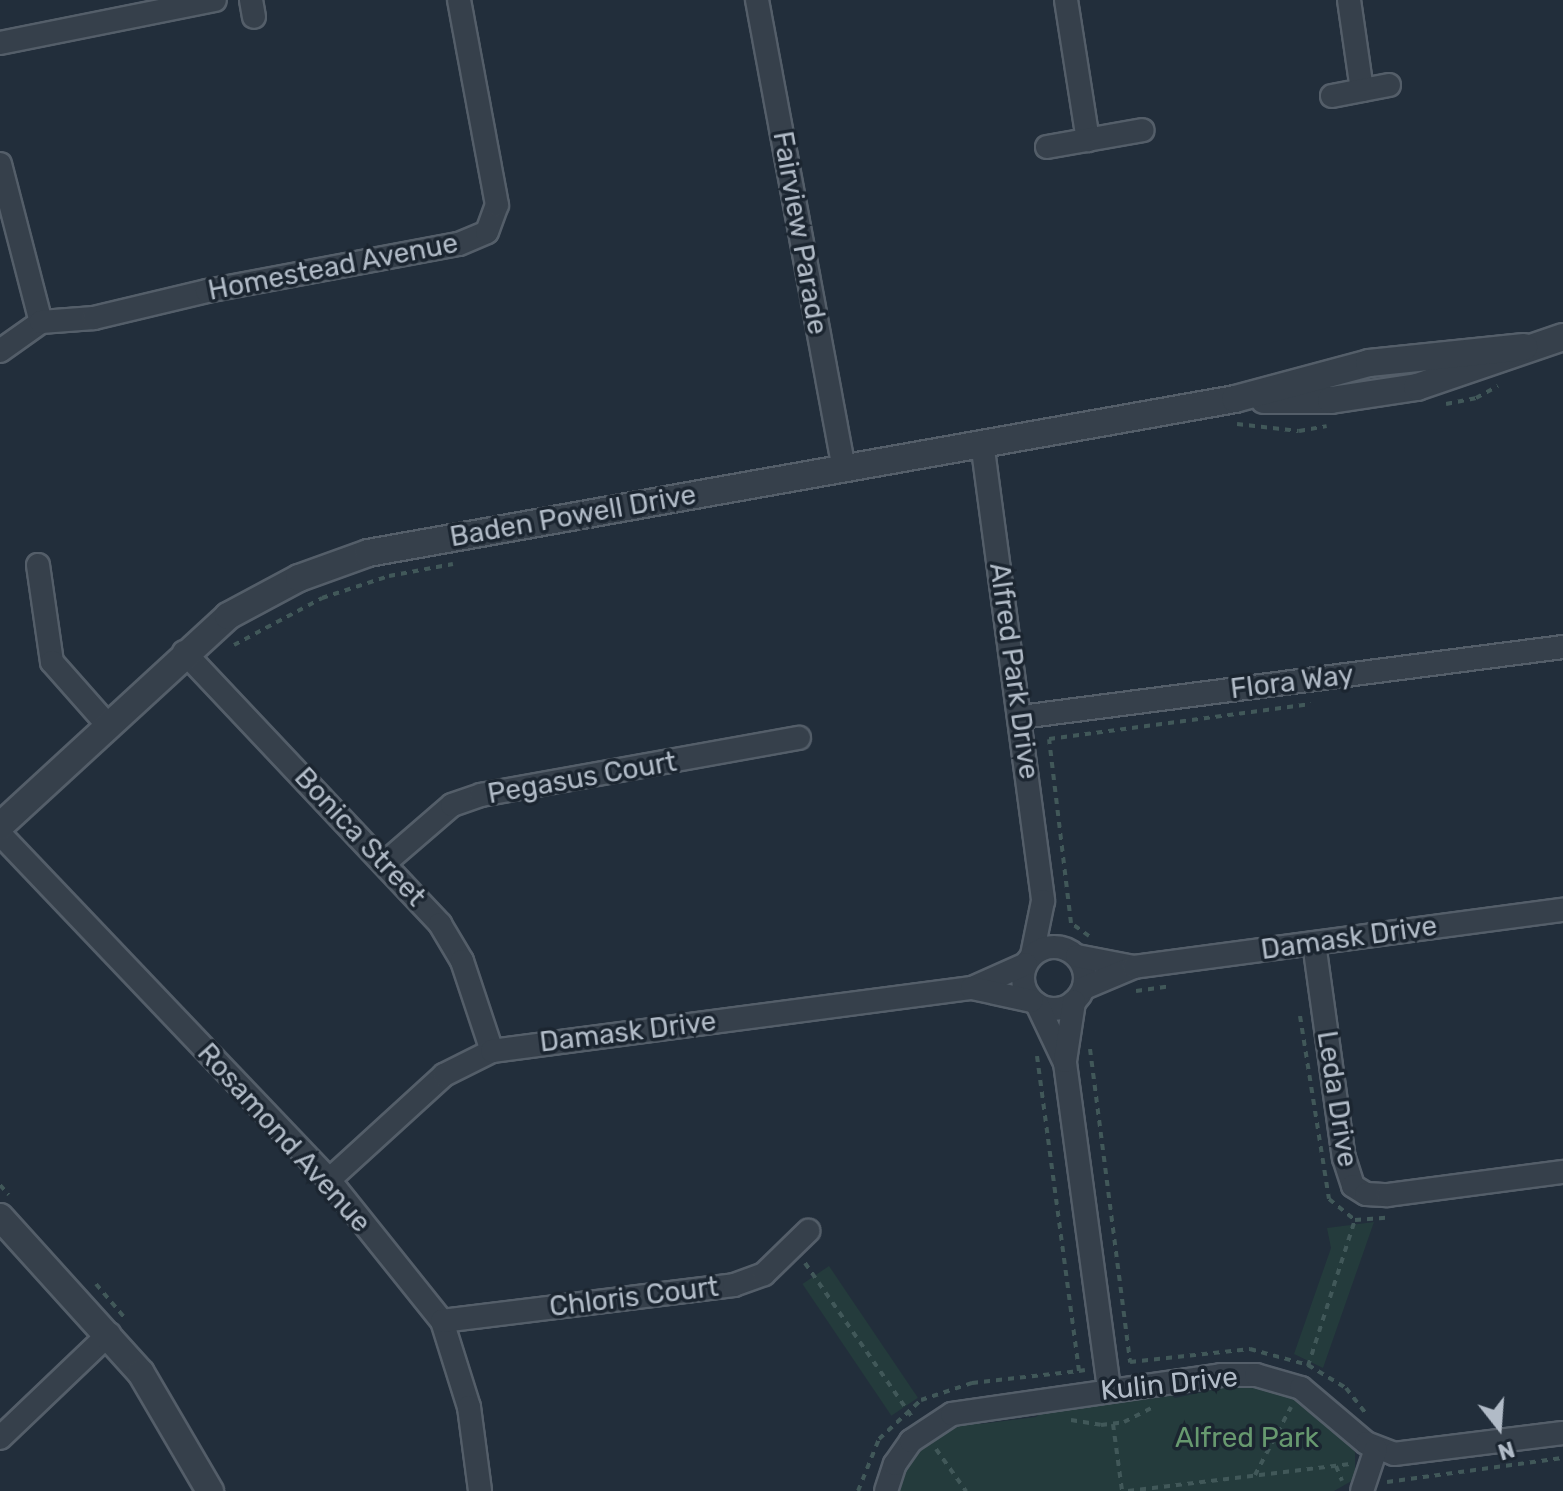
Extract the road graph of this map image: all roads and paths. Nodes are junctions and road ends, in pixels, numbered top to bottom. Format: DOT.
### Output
graph roads {
  1 [pos="215,0"];
  2 [pos="459,0"];
  3 [pos="757,0"];
  4 [pos="1066,0"];
  5 [pos="1349,0"];
  6 [pos="0,43"];
  7 [pos="1389,85"];
  8 [pos="1362,90"];
  9 [pos="1332,96"];
  10 [pos="1143,130"];
  11 [pos="1088,140"];
  12 [pos="1047,147"];
  13 [pos="0,164"];
  14 [pos="41,322"];
  15 [pos="1563,337"];
  16 [pos="1524,347"];
  17 [pos="0,351"];
  18 [pos="1369,363"];
  19 [pos="1510,380"];
  20 [pos="1375,395"];
  21 [pos="1432,406"];
  22 [pos="1233,411"];
  23 [pos="1329,425"];
  24 [pos="982,442"];
  25 [pos="843,466"];
  26 [pos="468,562"];
  27 [pos="38,565"];
  28 [pos="1563,647"];
  29 [pos="192,660"];
  30 [pos="1314,703"];
  31 [pos="1021,717"];
  32 [pos="106,723"];
  33 [pos="799,738"];
  34 [pos="0,826"];
  35 [pos="0,834"];
  36 [pos="386,862"];
  37 [pos="1043,901"];
  38 [pos="1563,910"];
  39 [pos="1314,943"];
  40 [pos="1074,953"];
  41 [pos="1029,960"];
  42 [pos="1092,983"];
  43 [pos="1186,984"];
  44 [pos="972,988"];
  45 [pos="1035,1002"];
  46 [pos="1088,1035"];
  47 [pos="492,1051"];
  48 [pos="1065,1063"];
  49 [pos="1563,1172"];
  50 [pos="329,1180"];
  51 [pos="0,1217"];
  52 [pos="1355,1220"];
  53 [pos="801,1240"];
  54 [pos="442,1321"];
  55 [pos="109,1334"];
  56 [pos="1308,1365"];
  57 [pos="1301,1388"];
  58 [pos="1109,1390"];
  59 [pos="918,1424"];
  60 [pos="1113,1424"];
  61 [pos="1563,1433"];
  62 [pos="0,1438"];
  63 [pos="1374,1455"];
  64 [pos="1563,1458"];
  65 [pos="1336,1465"];
  66 [pos="1255,1475"];
  67 [pos="1362,1487"];
  68 [pos="210,1491"];
  69 [pos="480,1491"];
  70 [pos="886,1491"];
  71 [pos="966,1491"];
  72 [pos="1125,1491"];
  1 -- 6 [label="street"];
  2 -- 14 [label="street, Homestead Avenue"];
  3 -- 25 [label="street, Fairview Parade"];
  4 -- 11 [label="street"];
  5 -- 8 [label="street"];
  7 -- 8 [label="street"];
  8 -- 9 [label="street"];
  10 -- 11 [label="street"];
  11 -- 12 [label="street"];
  13 -- 14 [label="street"];
  14 -- 17 [label="street"];
  15 -- 16 [label="street, Baden Powell Drive"];
  16 -- 18 [label="street, Baden Powell Drive"];
  16 -- 20 [label="street, Baden Powell Drive"];
  18 -- 20 [label="street"];
  18 -- 22 [label="street, Baden Powell Drive"];
  19 -- 21 [label="path"];
  20 -- 22 [label="street, Baden Powell Drive"];
  22 -- 23 [label="path"];
  22 -- 24 [label="street, Baden Powell Drive"];
  24 -- 25 [label="street, Baden Powell Drive"];
  24 -- 31 [label="street, Alfred Park Drive"];
  25 -- 29 [label="street, Baden Powell Drive"];
  26 -- 29 [label="path"];
  27 -- 32 [label="street"];
  28 -- 31 [label="street, Flora Way"];
  29 -- 32 [label="street, Baden Powell Drive"];
  29 -- 36 [label="street, Bonica Street"];
  30 -- 42 [label="path"];
  31 -- 37 [label="street, Alfred Park Drive"];
  32 -- 34 [label="street, Baden Powell Drive"];
  33 -- 36 [label="street, Pegasus Court"];
  35 -- 50 [label="street, Rosamond Avenue"];
  36 -- 47 [label="street, Bonica Street"];
  37 -- 40 [label="street, Alfred Park Drive"];
  37 -- 41 [label="street, Alfred Park Drive"];
  38 -- 39 [label="street, Damask Drive"];
  39 -- 42 [label="street, Damask Drive"];
  39 -- 49 [label="street, Leda Drive"];
  40 -- 41 [label="street"];
  40 -- 42 [label="street"];
  40 -- 42 [label="street"];
  41 -- 44 [label="street, Damask Drive"];
  41 -- 45 [label="street"];
  42 -- 43 [label="path"];
  42 -- 45 [label="street"];
  42 -- 48 [label="street"];
  44 -- 45 [label="street, Damask Drive"];
  44 -- 47 [label="street, Damask Drive"];
  45 -- 48 [label="street"];
  46 -- 56 [label="path"];
  47 -- 50 [label="street, Damask Drive"];
  48 -- 58 [label="street"];
  50 -- 54 [label="street, Rosamond Avenue"];
  51 -- 55 [label="street"];
  52 -- 56 [label="path"];
  53 -- 54 [label="street, Chloris Court"];
  53 -- 59 [label="path"];
  54 -- 69 [label="street, Rosamond Avenue"];
  55 -- 62 [label="street"];
  55 -- 68 [label="street"];
  56 -- 57 [label="path"];
  56 -- 63 [label="path"];
  57 -- 58 [label="street, Kulin Drive"];
  57 -- 63 [label="street, Kulin Drive"];
  57 -- 66 [label="path"];
  58 -- 59 [label="street, Kulin Drive"];
  59 -- 70 [label="street, Kulin Drive"];
  59 -- 71 [label="path"];
  60 -- 72 [label="path"];
  61 -- 63 [label="street"];
  63 -- 65 [label="path"];
  63 -- 67 [label="street"];
  64 -- 67 [label="path"];
  65 -- 66 [label="path"];
  65 -- 67 [label="path"];
  66 -- 72 [label="path"];
}
